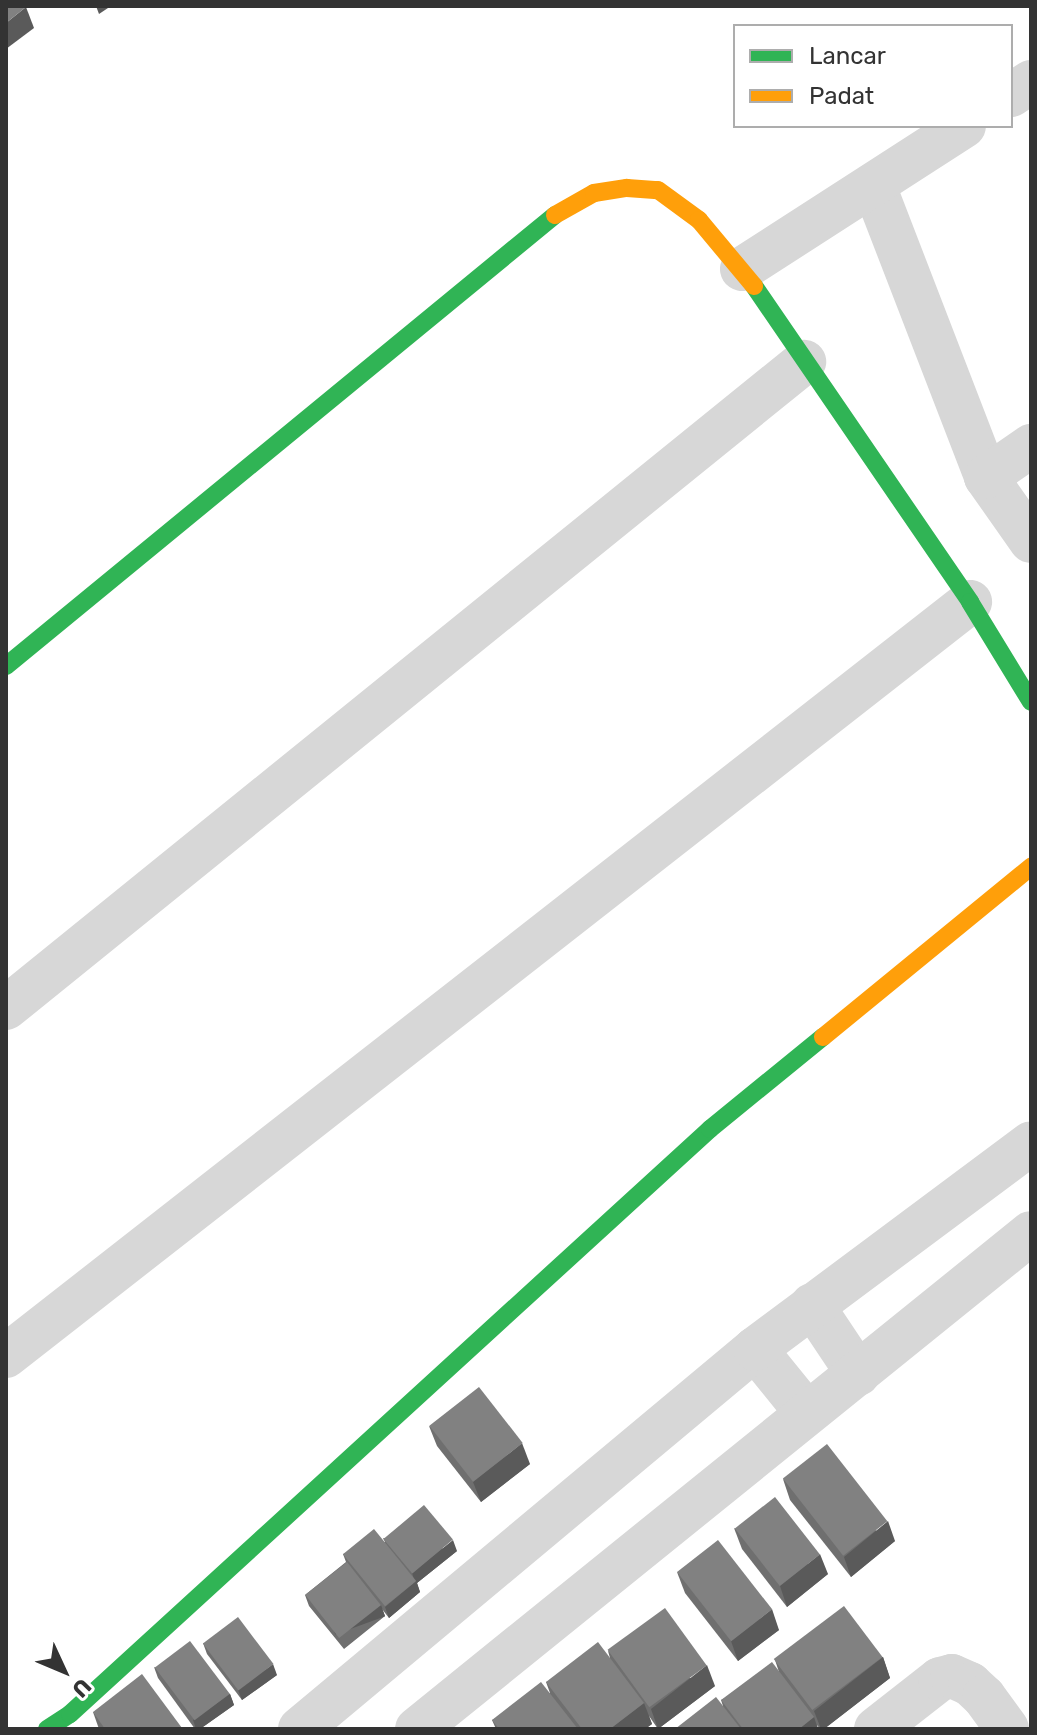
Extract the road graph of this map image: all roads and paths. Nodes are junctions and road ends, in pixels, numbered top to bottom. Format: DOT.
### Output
graph roads {
  1 [pos="1031,82"];
  2 [pos="1013,94"];
  3 [pos="961,128"];
  4 [pos="874,186"];
  5 [pos="742,269"];
  6 [pos="804,362"];
  7 [pos="1031,446"];
  8 [pos="986,477"];
  9 [pos="1031,541"];
  10 [pos="970,602"];
  11 [pos="6,666"];
  12 [pos="1031,702"];
  13 [pos="1031,867"];
  14 [pos="6,1008"];
  15 [pos="1031,1143"];
  16 [pos="1031,1233"];
  17 [pos="812,1305"];
  18 [pos="755,1349"];
  19 [pos="6,1356"];
  20 [pos="858,1374"];
  21 [pos="806,1412"];
  22 [pos="47,1729"];
  23 [pos="300,1729"];
  24 [pos="417,1729"];
  25 [pos="876,1729"];
  26 [pos="1007,1729"];
  1 -- 2 [label="street"];
  3 -- 4 [label="street"];
  4 -- 5 [label="street"];
  4 -- 8 [label="street"];
  5 -- 6 [label="street"];
  5 -- 11 [label="street"];
  6 -- 10 [label="street"];
  6 -- 14 [label="street"];
  7 -- 8 [label="street"];
  8 -- 9 [label="street"];
  10 -- 12 [label="street"];
  10 -- 19 [label="street"];
  13 -- 22 [label="street"];
  15 -- 17 [label="street"];
  16 -- 20 [label="street"];
  17 -- 18 [label="street"];
  17 -- 20 [label="street"];
  18 -- 21 [label="street"];
  18 -- 23 [label="street"];
  20 -- 21 [label="street"];
  21 -- 24 [label="street"];
  25 -- 26 [label="street"];
}
